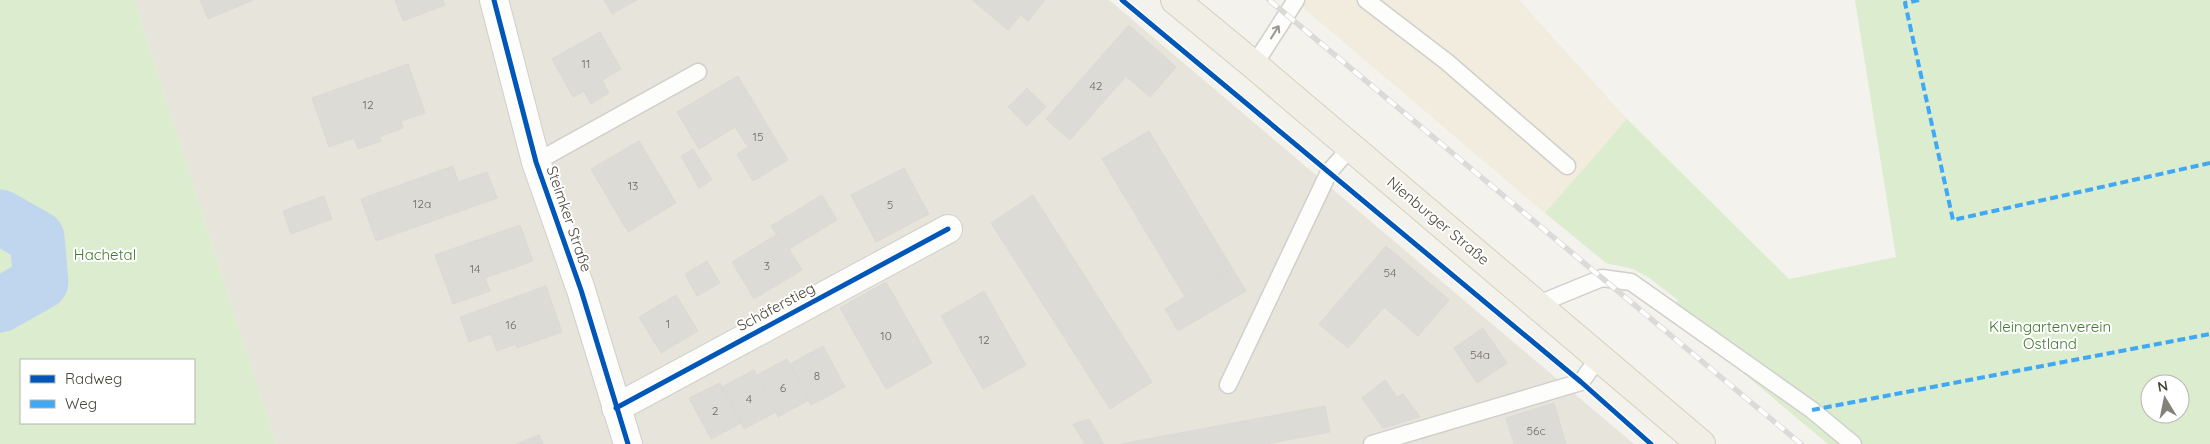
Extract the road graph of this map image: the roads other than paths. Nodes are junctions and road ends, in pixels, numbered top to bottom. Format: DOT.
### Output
graph roads {
  1 [pos="494,0"];
  2 [pos="1174,0"];
  3 [pos="1296,0"];
  4 [pos="1366,0"];
  5 [pos="1254,65"];
  6 [pos="698,72"];
  7 [pos="1351,147"];
  8 [pos="536,162"];
  9 [pos="1567,166"];
  10 [pos="948,229"];
  11 [pos="1536,305"];
  12 [pos="1600,356"];
  13 [pos="1228,385"];
  14 [pos="616,408"];
  15 [pos="628,444"];
  16 [pos="1372,444"];
  17 [pos="1701,444"];
  18 [pos="1853,444"];
  1 -- 8 [label="street, Steimker Straße"];
  2 -- 5 [label="main road, Nienburger Straße"];
  5 -- 3 [label="lane, one-way"];
  4 -- 9 [label="lane"];
  5 -- 7 [label="main road, Nienburger Straße"];
  6 -- 8 [label="lane"];
  7 -- 11 [label="main road, Nienburger Straße"];
  7 -- 13 [label="lane"];
  8 -- 14 [label="street, Steimker Straße"];
  10 -- 14 [label="street, Schäferstieg"];
  11 -- 12 [label="main road, Nienburger Straße"];
  11 -- 18 [label="lane"];
  12 -- 16 [label="lane"];
  12 -- 17 [label="main road, Nienburger Straße"];
  14 -- 15 [label="street, Steimker Straße"];
}
